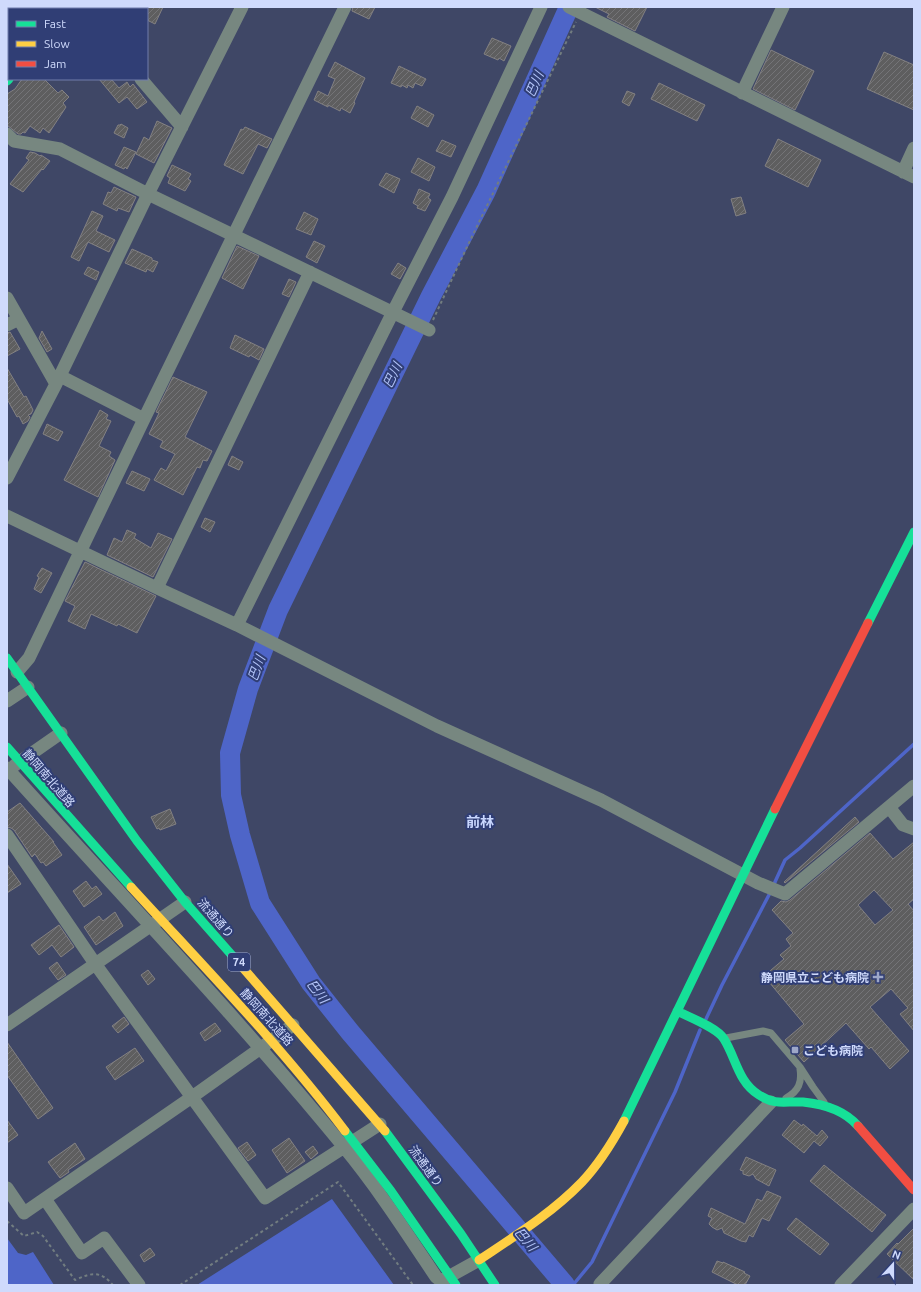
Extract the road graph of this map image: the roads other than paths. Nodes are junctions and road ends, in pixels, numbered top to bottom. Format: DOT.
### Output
graph roads {
  1 [pos="242,7"];
  2 [pos="344,7"];
  3 [pos="541,7"];
  4 [pos="783,7"];
  5 [pos="578,9"];
  6 [pos="141,80"];
  7 [pos="742,93"];
  8 [pos="182,127"];
  9 [pos="7,134"];
  10 [pos="914,148"];
  11 [pos="908,174"];
  12 [pos="148,194"];
  13 [pos="234,235"];
  14 [pos="310,272"];
  15 [pos="7,298"];
  16 [pos="393,312"];
  17 [pos="19,319"];
  18 [pos="7,325"];
  19 [pos="429,330"];
  20 [pos="58,380"];
  21 [pos="144,419"];
  22 [pos="9,468"];
  23 [pos="7,516"];
  24 [pos="914,532"];
  25 [pos="80,552"];
  26 [pos="156,588"];
  27 [pos="237,626"];
  28 [pos="7,658"];
  29 [pos="17,672"];
  30 [pos="28,687"];
  31 [pos="7,701"];
  32 [pos="61,733"];
  33 [pos="7,747"];
  34 [pos="7,756"];
  35 [pos="8,769"];
  36 [pos="914,786"];
  37 [pos="889,807"];
  38 [pos="914,829"];
  39 [pos="7,834"];
  40 [pos="743,875"];
  41 [pos="185,902"];
  42 [pos="151,926"];
  43 [pos="96,965"];
  44 [pos="677,1011"];
  45 [pos="7,1025"];
  46 [pos="293,1025"];
  47 [pos="724,1038"];
  48 [pos="260,1049"];
  49 [pos="800,1066"];
  50 [pos="192,1097"];
  51 [pos="776,1102"];
  52 [pos="829,1107"];
  53 [pos="380,1124"];
  54 [pos="344,1147"];
  55 [pos="7,1188"];
  56 [pos="914,1190"];
  57 [pos="45,1199"];
  58 [pos="914,1209"];
  59 [pos="479,1260"];
  60 [pos="138,1285"];
  61 [pos="449,1285"];
  62 [pos="456,1285"];
  63 [pos="490,1285"];
  64 [pos="495,1285"];
  65 [pos="601,1285"];
  66 [pos="841,1285"];
  1 -- 8 [label="street"];
  2 -- 13 [label="street"];
  3 -- 16 [label="street"];
  4 -- 7 [label="street"];
  5 -- 7 [label="street"];
  6 -- 8 [label="street"];
  7 -- 11 [label="street"];
  8 -- 12 [label="street"];
  9 -- 12 [label="street"];
  10 -- 11 [label="street"];
  12 -- 13 [label="street"];
  12 -- 20 [label="street"];
  13 -- 14 [label="street"];
  13 -- 21 [label="street"];
  14 -- 16 [label="street"];
  14 -- 26 [label="street"];
  15 -- 17 [label="street"];
  16 -- 19 [label="street"];
  16 -- 27 [label="street"];
  17 -- 18 [label="street"];
  17 -- 20 [label="street"];
  20 -- 21 [label="street"];
  20 -- 22 [label="street"];
  21 -- 25 [label="street"];
  23 -- 25 [label="street"];
  24 -- 40 [label="main road"];
  25 -- 26 [label="street"];
  25 -- 29 [label="street"];
  26 -- 27 [label="street"];
  27 -- 40 [label="street"];
  28 -- 29 [label="main road, 流通通り / 74"];
  29 -- 30 [label="main road, 流通通り / 74"];
  30 -- 31 [label="street"];
  30 -- 32 [label="main road, 流通通り / 74"];
  32 -- 35 [label="street"];
  32 -- 41 [label="main road, 流通通り / 74"];
  33 -- 62 [label="main road, 静岡南北道路 / 74"];
  34 -- 61 [label="main road, 静岡南北道路"];
  35 -- 42 [label="street"];
  36 -- 37 [label="street"];
  37 -- 38 [label="street"];
  37 -- 40 [label="street"];
  39 -- 43 [label="street"];
  40 -- 44 [label="main road"];
  41 -- 42 [label="street"];
  41 -- 46 [label="main road, 流通通り / 74"];
  42 -- 43 [label="street"];
  42 -- 48 [label="street"];
  43 -- 45 [label="street"];
  43 -- 50 [label="street"];
  44 -- 47 [label="main road"];
  44 -- 59 [label="main road"];
  46 -- 48 [label="street"];
  46 -- 53 [label="main road, 流通通り / 74"];
  47 -- 49 [label="lane"];
  47 -- 51 [label="main road"];
  48 -- 50 [label="street"];
  48 -- 54 [label="street"];
  49 -- 51 [label="lane"];
  49 -- 52 [label="lane"];
  50 -- 54 [label="street"];
  50 -- 57 [label="street"];
  51 -- 52 [label="main road"];
  51 -- 65 [label="street"];
  52 -- 56 [label="main road"];
  53 -- 54 [label="street"];
  53 -- 59 [label="main road, 流通通り / 74"];
  54 -- 59 [label="street"];
  55 -- 57 [label="street"];
  57 -- 60 [label="street"];
  58 -- 66 [label="street"];
  59 -- 63 [label="main road, 74"];
  59 -- 64 [label="main road, 74"];
}
